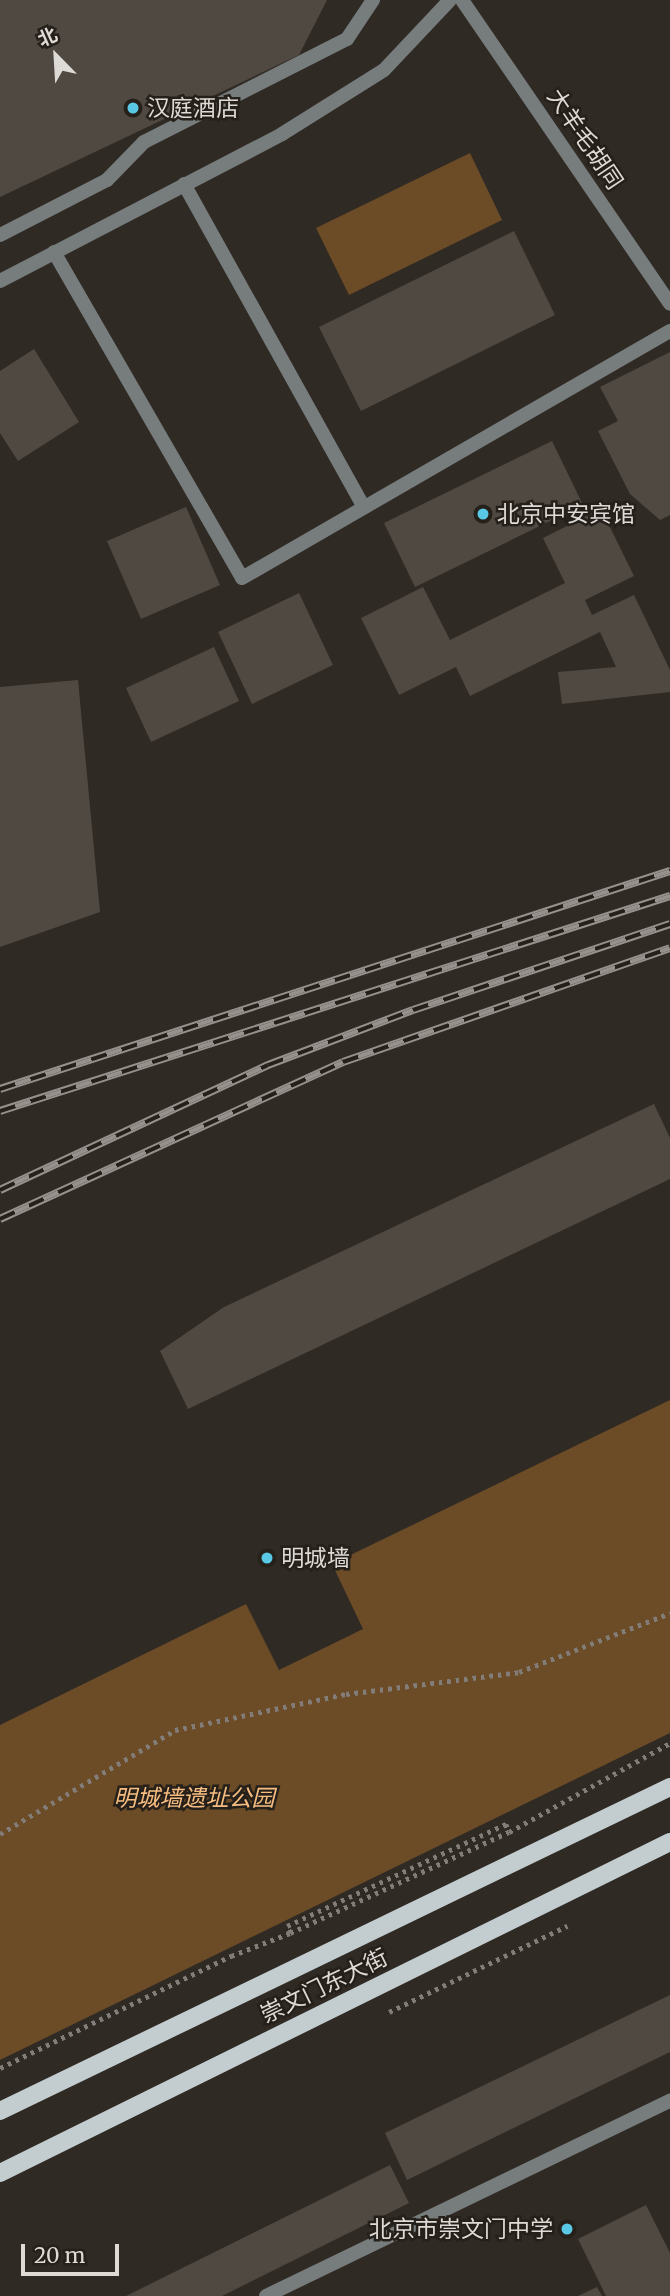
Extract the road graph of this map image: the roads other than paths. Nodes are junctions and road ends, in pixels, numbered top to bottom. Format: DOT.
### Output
graph roads {
  1 [pos="373,0"];
  2 [pos="450,0"];
  3 [pos="462,0"];
  4 [pos="184,184"];
  5 [pos="0,235"];
  6 [pos="54,252"];
  7 [pos="0,281"];
  8 [pos="670,304"];
  9 [pos="670,331"];
  10 [pos="363,506"];
  11 [pos="670,1787"];
  12 [pos="670,1842"];
  13 [pos="670,2101"];
  14 [pos="0,2111"];
  15 [pos="0,2174"];
  16 [pos="266,2296"];
  1 -- 5 [label="street"];
  2 -- 4 [label="street"];
  3 -- 8 [label="street, 大羊毛胡同"];
  4 -- 6 [label="street"];
  4 -- 10 [label="street"];
  6 -- 7 [label="street"];
  6 -- 10 [label="street"];
  9 -- 10 [label="street"];
  11 -- 14 [label="main road, 崇文门东大街"];
  12 -- 15 [label="main road, 崇文门东大街"];
  13 -- 16 [label="street"];
}
